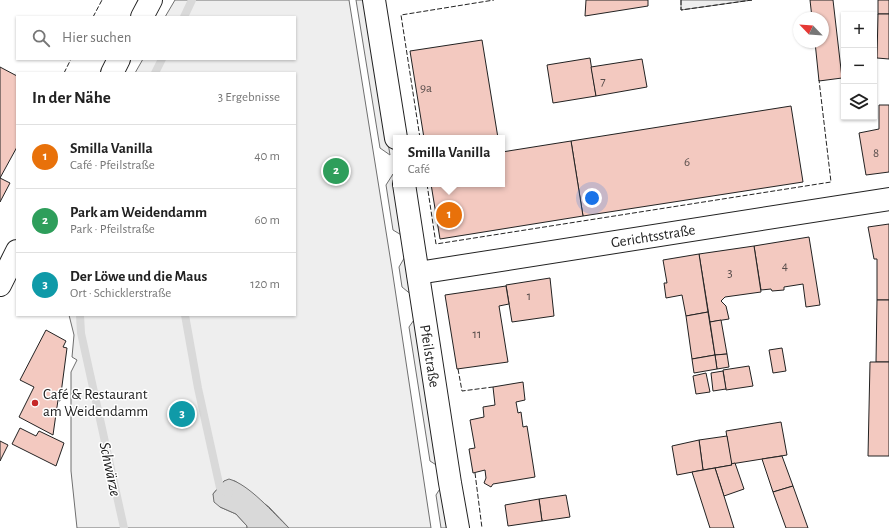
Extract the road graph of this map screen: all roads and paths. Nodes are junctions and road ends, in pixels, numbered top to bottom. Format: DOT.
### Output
graph roads {
  1 [pos="151,0"];
  2 [pos="374,0"];
  3 [pos="143,16"];
  4 [pos="118,60"];
  5 [pos="112,72"];
  6 [pos="396,135"];
  7 [pos="404,187"];
  8 [pos="889,199"];
  9 [pos="16,253"];
  10 [pos="418,273"];
  11 [pos="0,285"];
  12 [pos="458,528"];
  1 -- 3 [label="street"];
  2 -- 6 [label="street"];
  4 -- 5 [label="street"];
  7 -- 10 [label="street, Pfeilstraße"];
  8 -- 10 [label="street, Gerichtsstraße"];
  9 -- 11 [label="street"];
  10 -- 12 [label="street, Pfeilstraße"];
}
